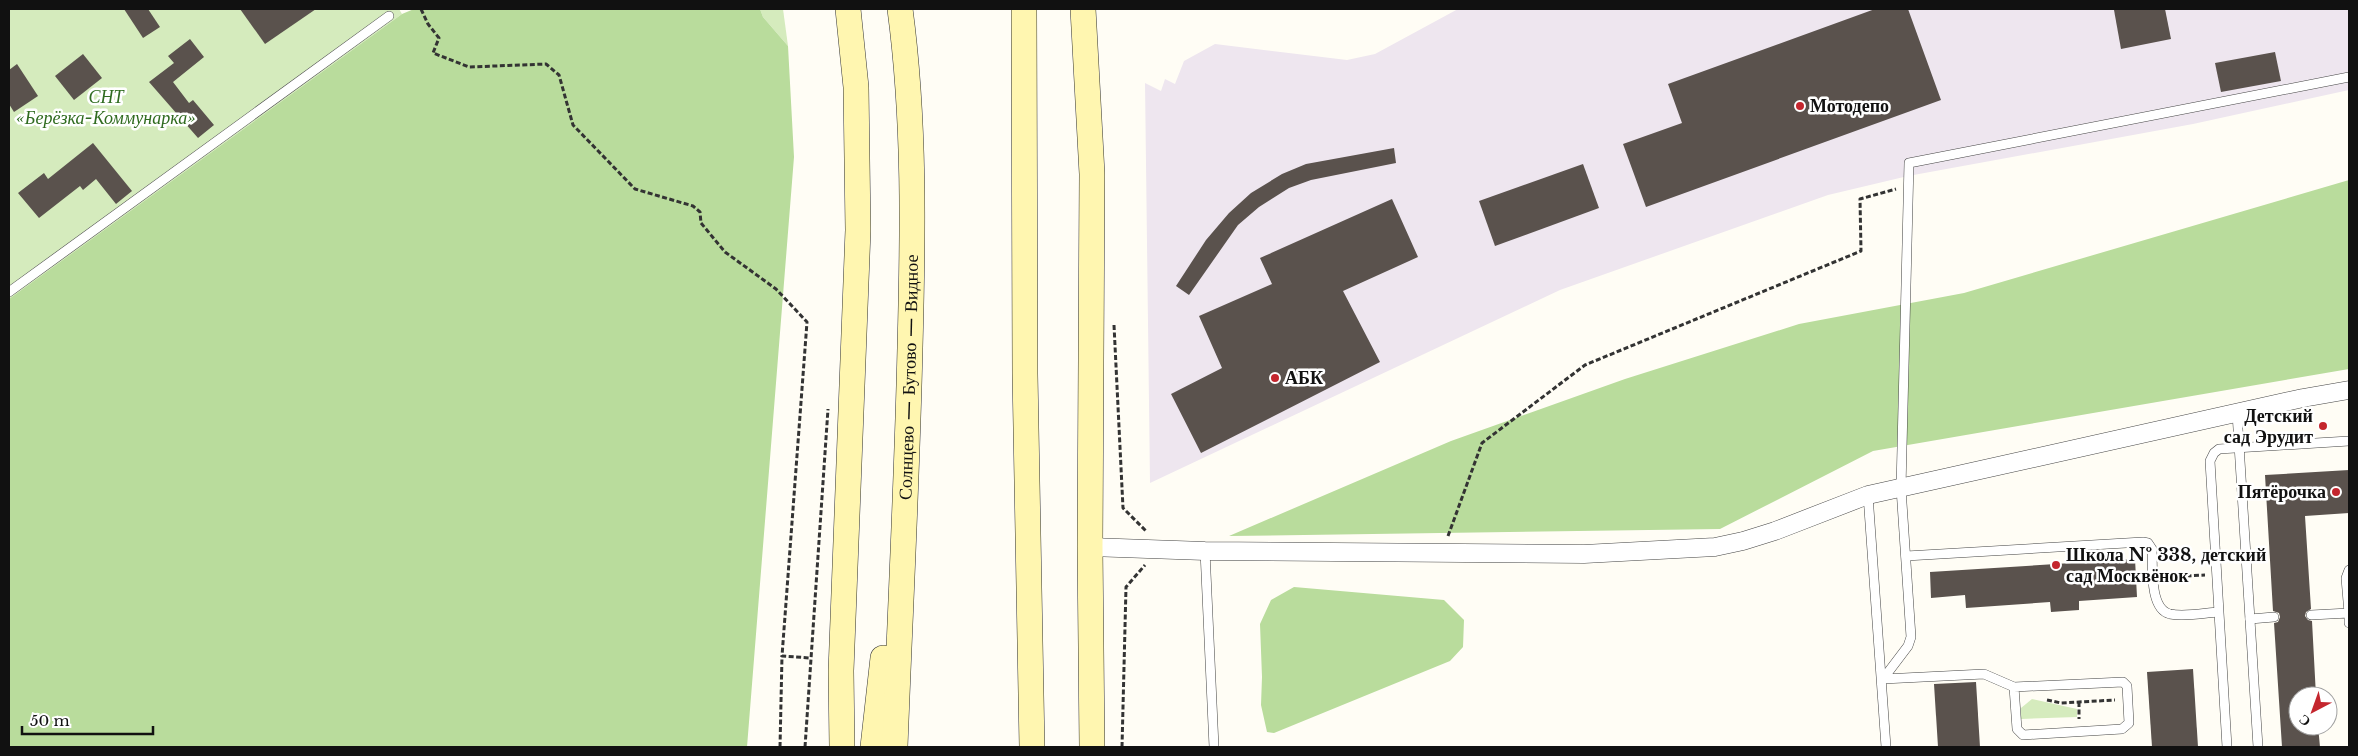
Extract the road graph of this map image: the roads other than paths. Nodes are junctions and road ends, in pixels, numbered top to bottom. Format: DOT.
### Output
graph roads {
  1 [pos="848,9"];
  2 [pos="900,9"];
  3 [pos="1024,9"];
  4 [pos="1084,9"];
  5 [pos="389,16"];
  6 [pos="2349,77"];
  7 [pos="9,292"];
  8 [pos="2349,390"];
  9 [pos="2237,413"];
  10 [pos="2349,441"];
  11 [pos="2239,448"];
  12 [pos="906,464"];
  13 [pos="1902,488"];
  14 [pos="1868,495"];
  15 [pos="1090,547"];
  16 [pos="1205,551"];
  17 [pos="1906,556"];
  18 [pos="2349,570"];
  19 [pos="2218,612"];
  20 [pos="2349,613"];
  21 [pos="2311,615"];
  22 [pos="2274,618"];
  23 [pos="2250,619"];
  24 [pos="2349,623"];
  25 [pos="841,671"];
  26 [pos="1883,679"];
  27 [pos="2014,690"];
  28 [pos="834,747"];
  29 [pos="842,747"];
  30 [pos="873,747"];
  31 [pos="895,747"];
  32 [pos="1032,747"];
  33 [pos="1092,747"];
  34 [pos="1214,747"];
  35 [pos="1886,747"];
  36 [pos="2227,747"];
  37 [pos="2258,747"];
  1 -- 25 [label="main road"];
  2 -- 12 [label="main road, Солнцево — Бутово — Видное"];
  3 -- 32 [label="main road"];
  4 -- 15 [label="main road"];
  5 -- 7 [label="lane"];
  6 -- 13 [label="lane"];
  8 -- 9 [label="street"];
  9 -- 11 [label="lane"];
  9 -- 13 [label="street"];
  10 -- 11 [label="lane"];
  11 -- 19 [label="lane"];
  11 -- 23 [label="lane"];
  12 -- 30 [label="main road"];
  12 -- 31 [label="main road, Солнцево — Бутово — Видное"];
  13 -- 14 [label="street"];
  13 -- 17 [label="lane"];
  14 -- 16 [label="street"];
  14 -- 26 [label="lane"];
  15 -- 16 [label="street"];
  15 -- 33 [label="main road"];
  16 -- 34 [label="lane"];
  17 -- 19 [label="lane"];
  17 -- 26 [label="lane"];
  18 -- 20 [label="lane"];
  19 -- 36 [label="lane"];
  20 -- 21 [label="lane"];
  20 -- 24 [label="lane"];
  22 -- 23 [label="lane"];
  23 -- 37 [label="lane"];
  25 -- 28 [label="main road"];
  25 -- 29 [label="main road"];
  26 -- 27 [label="lane"];
  26 -- 35 [label="lane"];
  27 -- 27 [label="lane"];
}
